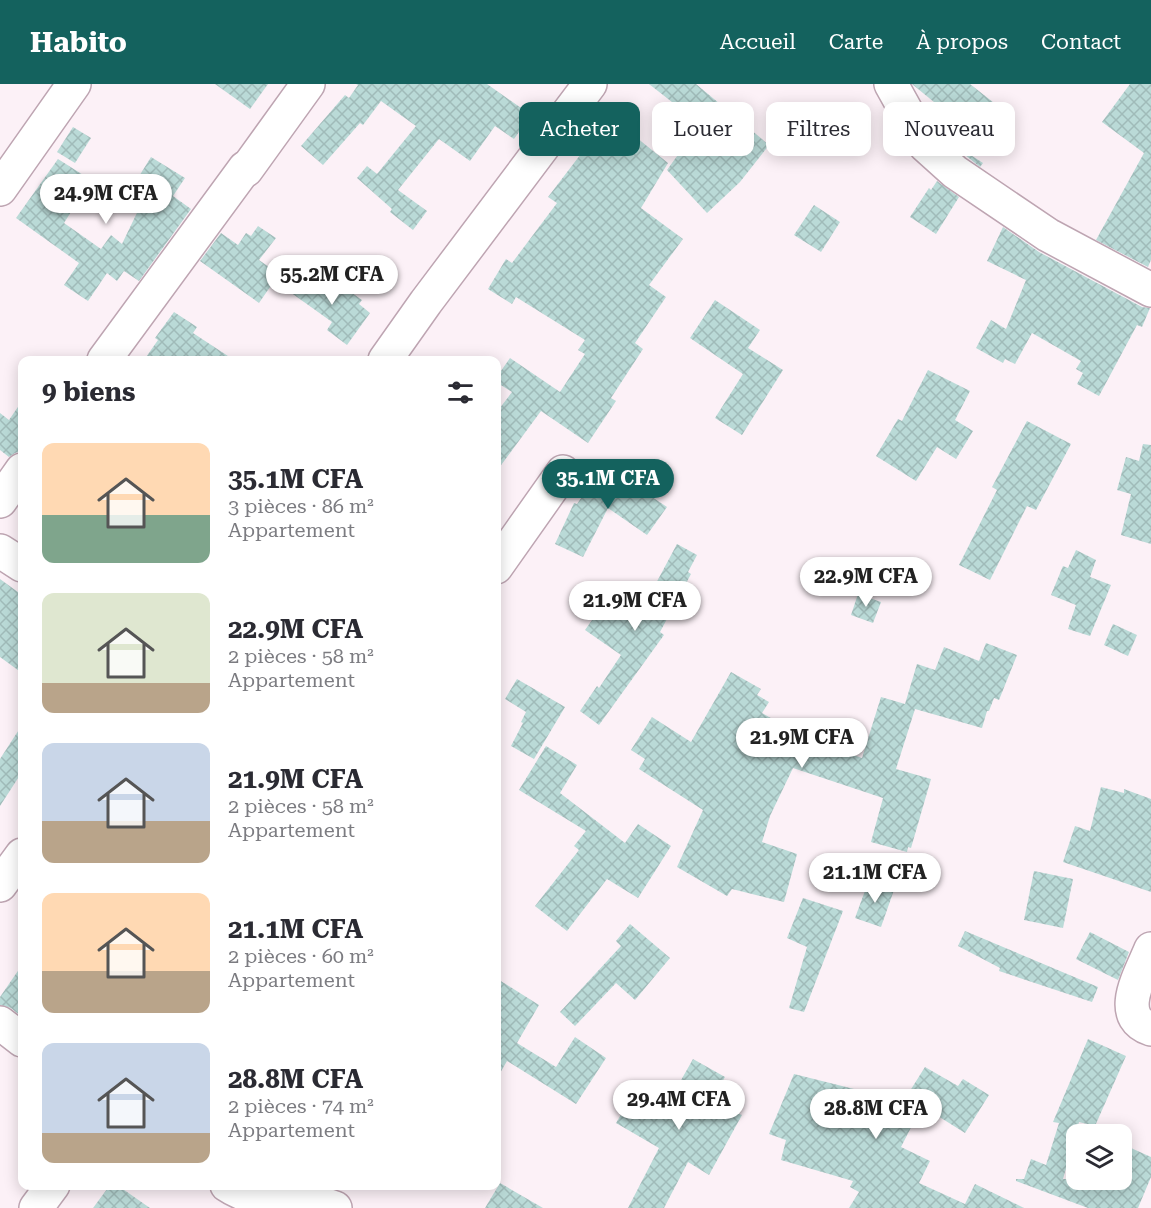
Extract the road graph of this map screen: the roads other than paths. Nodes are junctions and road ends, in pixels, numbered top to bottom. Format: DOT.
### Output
graph roads {
  1 [pos="74,84"];
  2 [pos="308,84"];
  3 [pos="590,84"];
  4 [pos="891,84"];
  5 [pos="0,189"];
  6 [pos="1151,290"];
  7 [pos="107,356"];
  8 [pos="389,356"];
  9 [pos="563,472"];
  10 [pos="18,476"];
  11 [pos="0,501"];
  12 [pos="0,551"];
  13 [pos="501,560"];
  14 [pos="18,562"];
  15 [pos="18,860"];
  16 [pos="0,885"];
  17 [pos="1151,949"];
  18 [pos="0,1023"];
  19 [pos="1151,1029"];
  20 [pos="18,1037"];
  21 [pos="49,1190"];
  22 [pos="234,1190"];
  23 [pos="279,1205"];
  24 [pos="36,1208"];
  25 [pos="335,1208"];
  1 -- 5 [label="street"];
  2 -- 7 [label="street"];
  3 -- 8 [label="street"];
  4 -- 6 [label="street"];
  9 -- 13 [label="street"];
  10 -- 11 [label="street"];
  12 -- 14 [label="street"];
  15 -- 16 [label="street"];
  17 -- 19 [label="street"];
  18 -- 20 [label="street"];
  21 -- 24 [label="street"];
  22 -- 23 [label="street"];
  23 -- 25 [label="street"];
}
